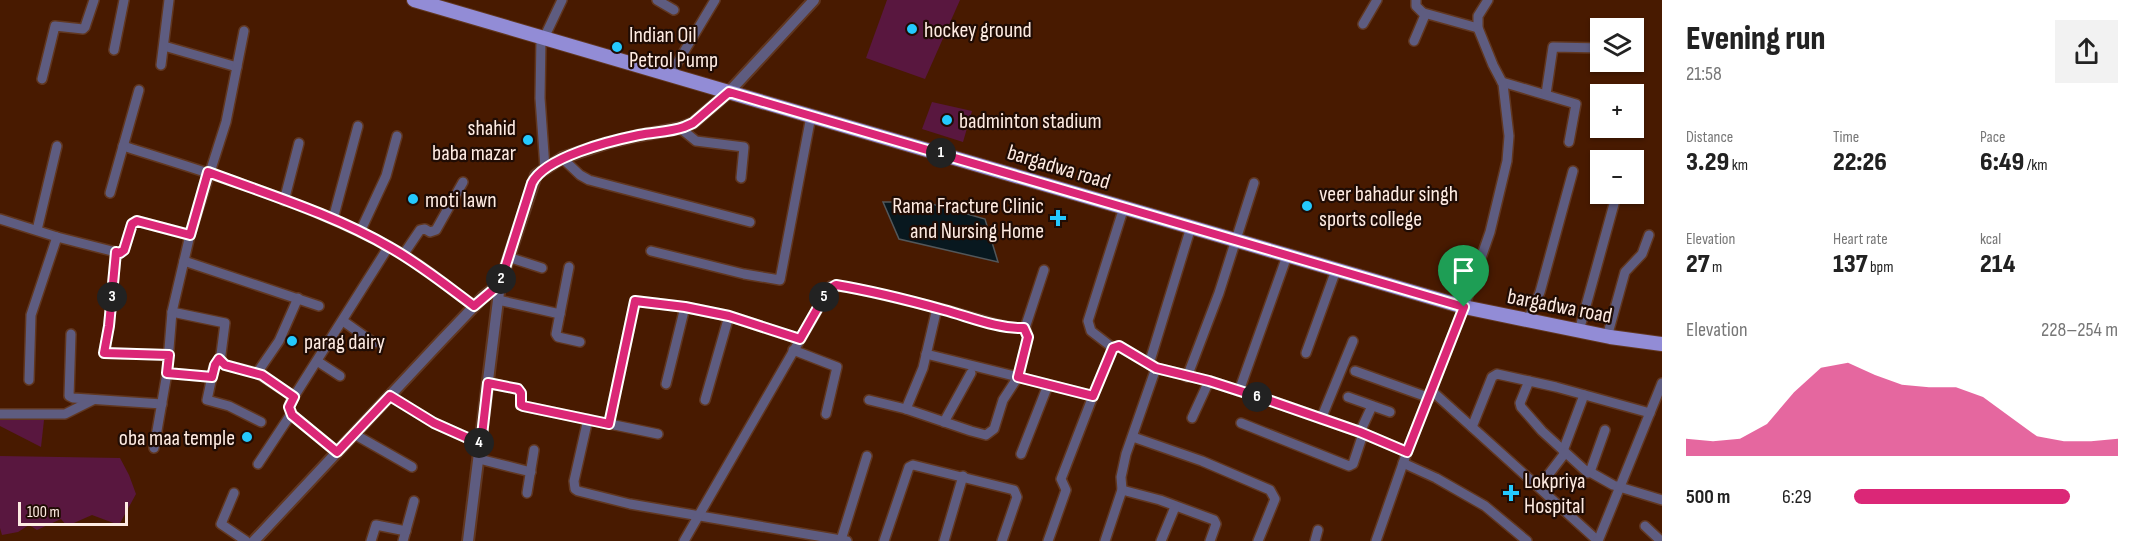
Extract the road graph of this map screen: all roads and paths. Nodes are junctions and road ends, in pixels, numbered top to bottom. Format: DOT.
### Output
graph roads {
  1 [pos="94,0"];
  2 [pos="124,0"];
  3 [pos="169,0"];
  4 [pos="414,0"];
  5 [pos="562,0"];
  6 [pos="657,0"];
  7 [pos="715,0"];
  8 [pos="814,0"];
  9 [pos="1377,0"];
  10 [pos="1488,0"];
  11 [pos="1413,1"];
  12 [pos="674,10"];
  13 [pos="1424,13"];
  14 [pos="1363,24"];
  15 [pos="1478,28"];
  16 [pos="244,31"];
  17 [pos="542,38"];
  18 [pos="1414,41"];
  19 [pos="164,46"];
  20 [pos="1590,48"];
  21 [pos="114,50"];
  22 [pos="161,65"];
  23 [pos="237,67"];
  24 [pos="670,75"];
  25 [pos="42,80"];
  26 [pos="1502,82"];
  27 [pos="139,90"];
  28 [pos="729,92"];
  29 [pos="1546,94"];
  30 [pos="811,116"];
  31 [pos="358,126"];
  32 [pos="687,134"];
  33 [pos="397,135"];
  34 [pos="1569,142"];
  35 [pos="299,143"];
  36 [pos="57,146"];
  37 [pos="123,146"];
  38 [pos="568,164"];
  39 [pos="544,168"];
  40 [pos="1573,171"];
  41 [pos="208,172"];
  42 [pos="741,178"];
  43 [pos="463,182"];
  44 [pos="1254,183"];
  45 [pos="110,193"];
  46 [pos="284,201"];
  47 [pos="1614,204"];
  48 [pos="1124,207"];
  49 [pos="0,219"];
  50 [pos="333,219"];
  51 [pos="750,222"];
  52 [pos="1191,227"];
  53 [pos="37,230"];
  54 [pos="360,232"];
  55 [pos="190,235"];
  56 [pos="1649,236"];
  57 [pos="57,237"];
  58 [pos="1234,241"];
  59 [pos="389,246"];
  60 [pos="651,251"];
  61 [pos="116,252"];
  62 [pos="403,255"];
  63 [pos="1287,256"];
  64 [pos="508,257"];
  65 [pos="184,261"];
  66 [pos="569,267"];
  67 [pos="542,268"];
  68 [pos="1044,270"];
  69 [pos="1336,270"];
  70 [pos="500,284"];
  71 [pos="298,298"];
  72 [pos="498,300"];
  73 [pos="319,306"];
  74 [pos="474,306"];
  75 [pos="685,307"];
  76 [pos="1464,307"];
  77 [pos="937,308"];
  78 [pos="172,312"];
  79 [pos="560,314"];
  80 [pos="729,316"];
  81 [pos="343,321"];
  82 [pos="1528,321"];
  83 [pos="1024,328"];
  84 [pos="1580,331"];
  85 [pos="70,334"];
  86 [pos="1607,337"];
  87 [pos="800,339"];
  88 [pos="1353,340"];
  89 [pos="580,342"];
  90 [pos="374,343"];
  91 [pos="1662,344"];
  92 [pos="1113,348"];
  93 [pos="794,350"];
  94 [pos="1306,353"];
  95 [pos="926,354"];
  96 [pos="169,355"];
  97 [pos="219,359"];
  98 [pos="317,361"];
  99 [pos="1153,366"];
  100 [pos="1355,371"];
  101 [pos="167,373"];
  102 [pos="257,373"];
  103 [pos="971,373"];
  104 [pos="340,376"];
  105 [pos="212,377"];
  106 [pos="1018,377"];
  107 [pos="1187,377"];
  108 [pos="29,380"];
  109 [pos="1209,381"];
  110 [pos="1529,381"];
  111 [pos="488,383"];
  112 [pos="1662,383"];
  113 [pos="666,384"];
  114 [pos="1048,385"];
  115 [pos="1239,391"];
  116 [pos="1431,394"];
  117 [pos="1584,395"];
  118 [pos="390,396"];
  119 [pos="1093,396"];
  120 [pos="294,397"];
  121 [pos="1348,397"];
  122 [pos="94,399"];
  123 [pos="705,400"];
  124 [pos="869,400"];
  125 [pos="162,404"];
  126 [pos="1372,406"];
  127 [pos="906,409"];
  128 [pos="1390,412"];
  129 [pos="1650,412"];
  130 [pos="1662,413"];
  131 [pos="0,414"];
  132 [pos="291,414"];
  133 [pos="826,414"];
  134 [pos="1192,418"];
  135 [pos="588,419"];
  136 [pos="1321,419"];
  137 [pos="261,422"];
  138 [pos="944,422"];
  139 [pos="1240,423"];
  140 [pos="609,424"];
  141 [pos="1472,427"];
  142 [pos="1605,430"];
  143 [pos="1362,433"];
  144 [pos="354,434"];
  145 [pos="658,434"];
  146 [pos="1132,437"];
  147 [pos="481,444"];
  148 [pos="154,448"];
  149 [pos="534,450"];
  150 [pos="337,452"];
  151 [pos="1407,452"];
  152 [pos="1564,452"];
  153 [pos="1021,454"];
  154 [pos="867,456"];
  155 [pos="479,459"];
  156 [pos="1403,463"];
  157 [pos="258,464"];
  158 [pos="412,467"];
  159 [pos="531,472"];
  160 [pos="1590,472"];
  161 [pos="963,476"];
  162 [pos="1539,487"];
  163 [pos="1620,487"];
  164 [pos="1122,490"];
  165 [pos="234,493"];
  166 [pos="527,493"];
  167 [pos="1661,496"];
  168 [pos="414,501"];
  169 [pos="1175,507"];
  170 [pos="698,515"];
  171 [pos="1645,526"];
  172 [pos="1318,530"];
  173 [pos="404,536"];
  174 [pos="844,540"];
  175 [pos="246,541"];
  176 [pos="255,541"];
  177 [pos="371,541"];
  178 [pos="468,541"];
  179 [pos="684,541"];
  180 [pos="884,541"];
  181 [pos="944,541"];
  182 [pos="1002,541"];
  183 [pos="1048,541"];
  184 [pos="1106,541"];
  185 [pos="1161,541"];
  186 [pos="1210,541"];
  187 [pos="1258,541"];
  188 [pos="1315,541"];
  189 [pos="1376,541"];
  190 [pos="1527,541"];
  191 [pos="1598,541"];
  192 [pos="1661,541"];
  1 -- 25 [label="street"];
  2 -- 21 [label="street"];
  3 -- 19 [label="street"];
  4 -- 17 [label="main road, bargadwa road"];
  5 -- 17 [label="street"];
  6 -- 12 [label="street"];
  7 -- 24 [label="street"];
  8 -- 28 [label="street"];
  9 -- 14 [label="street"];
  10 -- 15 [label="street"];
  11 -- 13 [label="street"];
  13 -- 15 [label="street"];
  13 -- 18 [label="street"];
  15 -- 26 [label="street"];
  16 -- 23 [label="street"];
  17 -- 24 [label="main road, bargadwa road"];
  17 -- 39 [label="street"];
  19 -- 22 [label="street"];
  19 -- 23 [label="street"];
  20 -- 29 [label="street"];
  23 -- 41 [label="street"];
  24 -- 28 [label="main road, bargadwa road"];
  26 -- 29 [label="street"];
  26 -- 76 [label="street"];
  27 -- 37 [label="street"];
  28 -- 30 [label="main road, bargadwa road"];
  28 -- 32 [label="street"];
  29 -- 34 [label="street"];
  30 -- 48 [label="main road, bargadwa road"];
  30 -- 60 [label="street"];
  31 -- 50 [label="street"];
  32 -- 38 [label="street"];
  32 -- 42 [label="street"];
  33 -- 54 [label="street"];
  35 -- 46 [label="street"];
  36 -- 53 [label="street"];
  37 -- 41 [label="street"];
  37 -- 45 [label="street"];
  38 -- 39 [label="street"];
  38 -- 51 [label="street"];
  39 -- 64 [label="street"];
  40 -- 82 [label="street"];
  41 -- 46 [label="street"];
  41 -- 55 [label="street"];
  43 -- 62 [label="street"];
  44 -- 58 [label="street"];
  46 -- 50 [label="street"];
  47 -- 84 [label="street"];
  48 -- 52 [label="main road, bargadwa road"];
  48 -- 92 [label="street"];
  49 -- 53 [label="street"];
  50 -- 54 [label="street"];
  52 -- 58 [label="main road, bargadwa road"];
  52 -- 99 [label="street"];
  53 -- 57 [label="street"];
  54 -- 59 [label="street"];
  55 -- 61 [label="street"];
  55 -- 65 [label="street"];
  56 -- 86 [label="street"];
  57 -- 61 [label="street"];
  57 -- 108 [label="street"];
  58 -- 63 [label="main road, bargadwa road"];
  58 -- 107 [label="street"];
  59 -- 62 [label="street"];
  59 -- 81 [label="street"];
  61 -- 96 [label="street"];
  62 -- 74 [label="street"];
  63 -- 69 [label="main road, bargadwa road"];
  63 -- 115 [label="street"];
  64 -- 67 [label="street"];
  64 -- 70 [label="street"];
  65 -- 71 [label="street"];
  65 -- 78 [label="street"];
  66 -- 79 [label="street"];
  68 -- 83 [label="street"];
  69 -- 76 [label="main road, bargadwa road"];
  69 -- 94 [label="street"];
  70 -- 72 [label="street"];
  70 -- 74 [label="street"];
  71 -- 73 [label="street"];
  71 -- 102 [label="street"];
  72 -- 79 [label="street"];
  72 -- 111 [label="street"];
  74 -- 118 [label="street"];
  75 -- 80 [label="street"];
  75 -- 113 [label="street"];
  75 -- 140 [label="street"];
  76 -- 82 [label="main road, bargadwa road"];
  76 -- 116 [label="street"];
  77 -- 83 [label="street"];
  77 -- 87 [label="street"];
  77 -- 95 [label="street"];
  78 -- 96 [label="street"];
  78 -- 97 [label="street"];
  79 -- 89 [label="street"];
  80 -- 87 [label="street"];
  80 -- 123 [label="street"];
  81 -- 90 [label="street"];
  81 -- 98 [label="street"];
  82 -- 84 [label="main road, bargadwa road"];
  83 -- 106 [label="street"];
  84 -- 86 [label="main road, bargadwa road"];
  85 -- 122 [label="street"];
  86 -- 91 [label="main road, bargadwa road"];
  87 -- 93 [label="street"];
  88 -- 136 [label="street"];
  92 -- 99 [label="street"];
  92 -- 119 [label="street"];
  93 -- 133 [label="street"];
  93 -- 170 [label="street"];
  95 -- 106 [label="street"];
  95 -- 127 [label="street"];
  96 -- 101 [label="street"];
  97 -- 102 [label="street"];
  97 -- 105 [label="street"];
  98 -- 104 [label="street"];
  98 -- 120 [label="street"];
  99 -- 107 [label="street"];
  99 -- 146 [label="street"];
  100 -- 116 [label="street"];
  101 -- 105 [label="street"];
  101 -- 125 [label="street"];
  102 -- 120 [label="street"];
  103 -- 138 [label="street"];
  105 -- 137 [label="street"];
  106 -- 114 [label="street"];
  106 -- 138 [label="street"];
  107 -- 109 [label="street"];
  109 -- 115 [label="street"];
  109 -- 134 [label="street"];
  110 -- 117 [label="street"];
  110 -- 141 [label="street"];
  110 -- 152 [label="street"];
  111 -- 135 [label="street"];
  111 -- 147 [label="street"];
  112 -- 129 [label="street"];
  114 -- 119 [label="street"];
  114 -- 153 [label="street"];
  115 -- 136 [label="street"];
  116 -- 141 [label="street"];
  116 -- 151 [label="street"];
  117 -- 129 [label="street"];
  117 -- 152 [label="street"];
  118 -- 144 [label="street"];
  118 -- 147 [label="street"];
  119 -- 183 [label="street"];
  120 -- 132 [label="street"];
  121 -- 126 [label="street"];
  122 -- 125 [label="street"];
  122 -- 131 [label="street"];
  124 -- 127 [label="street"];
  125 -- 148 [label="street"];
  126 -- 128 [label="street"];
  126 -- 143 [label="street"];
  127 -- 138 [label="street"];
  129 -- 130 [label="street"];
  129 -- 163 [label="street"];
  132 -- 150 [label="street"];
  132 -- 157 [label="street"];
  135 -- 140 [label="street"];
  135 -- 170 [label="street"];
  136 -- 143 [label="street"];
  139 -- 143 [label="street"];
  140 -- 145 [label="street"];
  141 -- 162 [label="street"];
  142 -- 160 [label="street"];
  143 -- 151 [label="street"];
  144 -- 150 [label="street"];
  144 -- 158 [label="street"];
  146 -- 164 [label="street"];
  146 -- 187 [label="street"];
  147 -- 155 [label="street"];
  149 -- 159 [label="street"];
  150 -- 176 [label="street"];
  151 -- 156 [label="street"];
  152 -- 160 [label="street"];
  152 -- 162 [label="street"];
  154 -- 174 [label="street"];
  155 -- 159 [label="street"];
  155 -- 178 [label="street"];
  156 -- 189 [label="street"];
  156 -- 190 [label="street"];
  159 -- 166 [label="street"];
  160 -- 163 [label="street"];
  161 -- 180 [label="street"];
  161 -- 181 [label="street"];
  161 -- 182 [label="street"];
  162 -- 191 [label="street"];
  163 -- 167 [label="street"];
  163 -- 191 [label="street"];
  164 -- 169 [label="street"];
  164 -- 184 [label="street"];
  165 -- 175 [label="street"];
  168 -- 173 [label="street"];
  169 -- 185 [label="street"];
  169 -- 186 [label="street"];
  170 -- 174 [label="street"];
  170 -- 179 [label="street"];
  171 -- 192 [label="street"];
  172 -- 188 [label="street"];
  173 -- 177 [label="street"];
}
